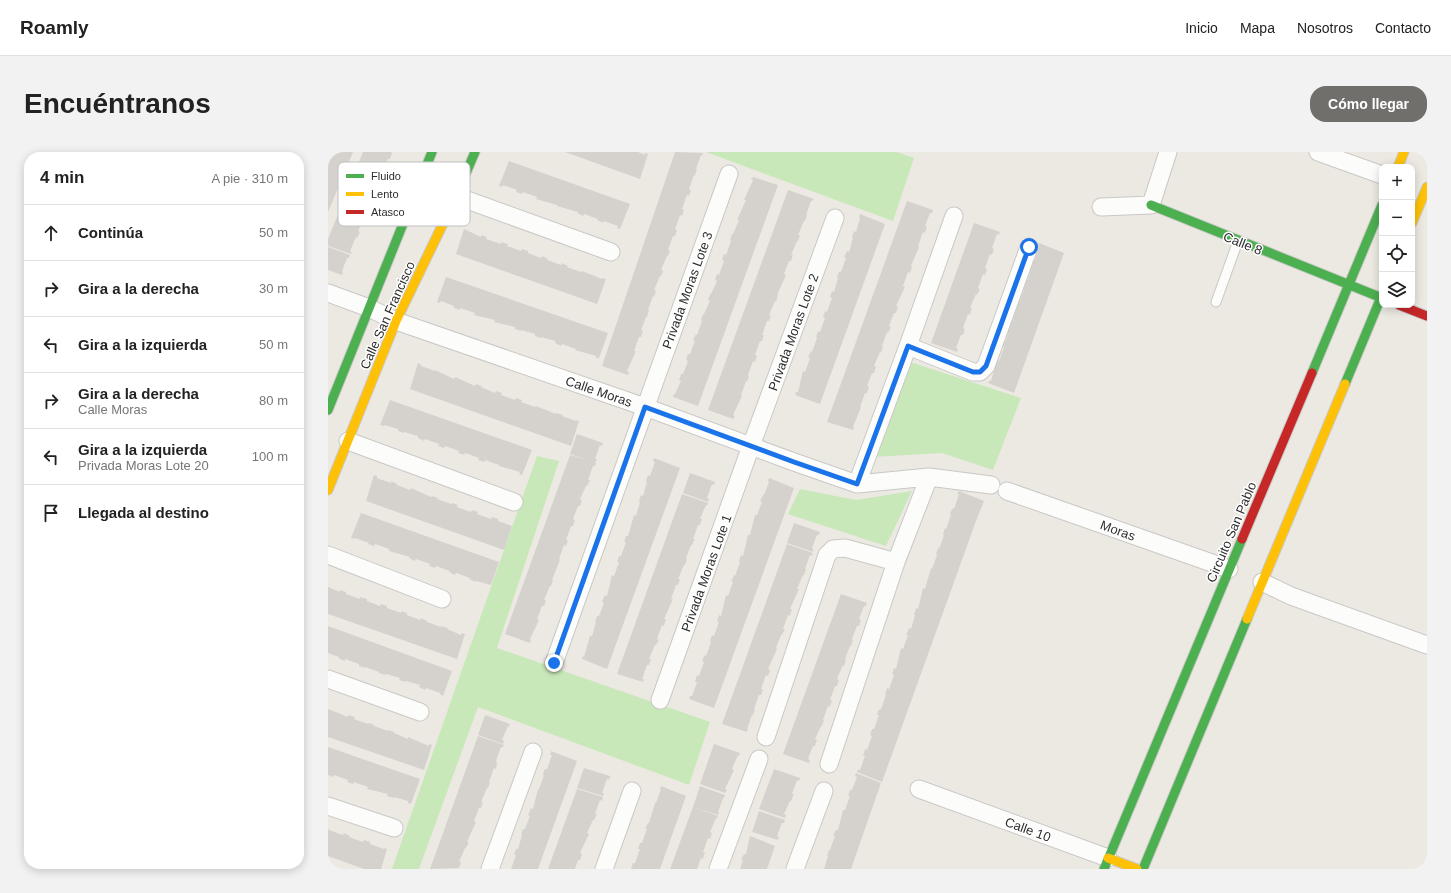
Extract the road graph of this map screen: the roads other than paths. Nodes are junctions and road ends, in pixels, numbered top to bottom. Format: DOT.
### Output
graph roads {
  1 [pos="432,152"];
  2 [pos="476,152"];
  3 [pos="1168,152"];
  4 [pos="1318,152"];
  5 [pos="1404,152"];
  6 [pos="428,162"];
  7 [pos="1399,164"];
  8 [pos="470,165"];
  9 [pos="728,174"];
  10 [pos="1379,174"];
  11 [pos="1427,187"];
  12 [pos="470,201"];
  13 [pos="1151,205"];
  14 [pos="1101,207"];
  15 [pos="1379,212"];
  16 [pos="954,216"];
  17 [pos="1415,216"];
  18 [pos="835,218"];
  19 [pos="402,226"];
  20 [pos="442,226"];
  21 [pos="1238,241"];
  22 [pos="1029,247"];
  23 [pos="611,252"];
  24 [pos="1348,285"];
  25 [pos="328,293"];
  26 [pos="1379,296"];
  27 [pos="1216,302"];
  28 [pos="1379,304"];
  29 [pos="369,308"];
  30 [pos="1407,308"];
  31 [pos="1427,316"];
  32 [pos="396,321"];
  33 [pos="908,346"];
  34 [pos="645,407"];
  35 [pos="328,410"];
  36 [pos="348,441"];
  37 [pos="751,446"];
  38 [pos="929,477"];
  39 [pos="857,484"];
  40 [pos="999,488"];
  41 [pos="328,490"];
  42 [pos="514,502"];
  43 [pos="328,555"];
  44 [pos="896,562"];
  45 [pos="1229,569"];
  46 [pos="1262,582"];
  47 [pos="442,599"];
  48 [pos="1427,645"];
  49 [pos="554,663"];
  50 [pos="328,679"];
  51 [pos="660,700"];
  52 [pos="420,712"];
  53 [pos="766,737"];
  54 [pos="533,752"];
  55 [pos="759,760"];
  56 [pos="829,764"];
  57 [pos="919,789"];
  58 [pos="632,791"];
  59 [pos="824,791"];
  60 [pos="328,806"];
  61 [pos="394,828"];
  62 [pos="1106,863"];
  63 [pos="490,869"];
  64 [pos="604,869"];
  65 [pos="718,869"];
  66 [pos="795,869"];
  67 [pos="1137,869"];
  68 [pos="1143,869"];
  1 -- 6 [label="main road, Calle San Francisco"];
  2 -- 8 [label="main road, Calle San Francisco"];
  3 -- 13 [label="street"];
  4 -- 10 [label="street"];
  5 -- 7 [label="main road"];
  9 -- 34 [label="street, Privada Moras Lote 3"];
  11 -- 17 [label="main road"];
  12 -- 23 [label="street"];
  13 -- 14 [label="street, Calle 8"];
  13 -- 21 [label="main road, Calle 8"];
  15 -- 24 [label="main road, Circuito San Pablo"];
  16 -- 33 [label="street"];
  18 -- 37 [label="street, Privada Moras Lote 2"];
  19 -- 29 [label="main road, Calle San Francisco"];
  20 -- 32 [label="main road, Calle San Francisco"];
  21 -- 24 [label="main road, Calle 8"];
  21 -- 27 [label="lane"];
  22 -- 33 [label="street"];
  24 -- 26 [label="main road, Calle 8"];
  24 -- 45 [label="main road, Circuito San Pablo"];
  25 -- 29 [label="street, Calle Moras"];
  28 -- 46 [label="main road"];
  29 -- 32 [label="street, Calle Moras"];
  29 -- 35 [label="main road, Calle San Francisco"];
  30 -- 31 [label="main road"];
  32 -- 34 [label="street, Calle Moras"];
  32 -- 36 [label="main road, Calle San Francisco"];
  33 -- 39 [label="street"];
  34 -- 37 [label="street, Calle Moras"];
  34 -- 49 [label="street, Privada Moras Lote 3"];
  36 -- 41 [label="main road, Calle San Francisco"];
  36 -- 42 [label="street"];
  37 -- 39 [label="street, Calle Moras"];
  37 -- 51 [label="street, Privada Moras Lote 1"];
  38 -- 39 [label="street, Calle Moras"];
  38 -- 40 [label="street, Calle Moras"];
  38 -- 44 [label="street"];
  40 -- 45 [label="street, Moras"];
  43 -- 47 [label="street"];
  44 -- 53 [label="street"];
  44 -- 56 [label="street"];
  45 -- 62 [label="main road, Circuito San Pablo"];
  46 -- 48 [label="street"];
  46 -- 68 [label="main road"];
  50 -- 52 [label="street"];
  54 -- 63 [label="street"];
  55 -- 65 [label="street"];
  57 -- 62 [label="street, Calle 10"];
  58 -- 64 [label="street"];
  59 -- 66 [label="street"];
  60 -- 61 [label="street"];
  62 -- 67 [label="main road, Calle 10"];
}
